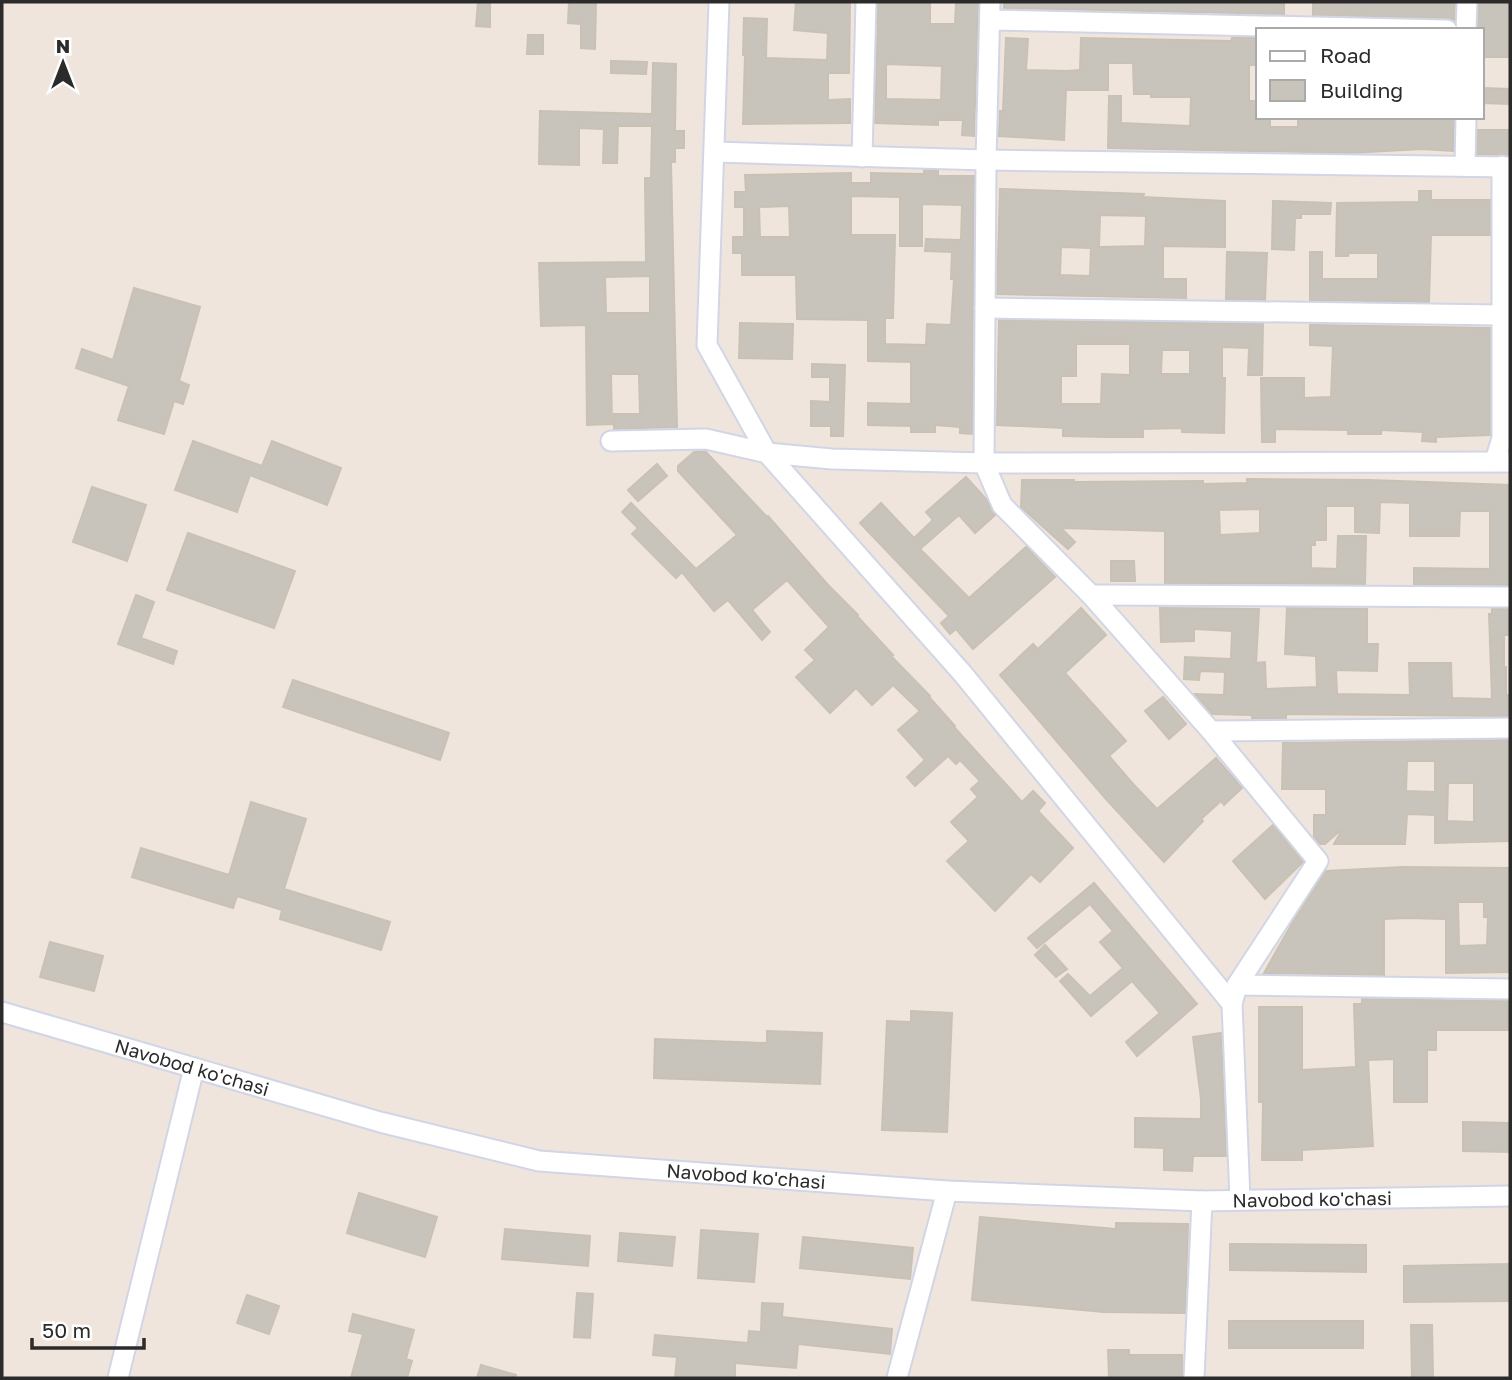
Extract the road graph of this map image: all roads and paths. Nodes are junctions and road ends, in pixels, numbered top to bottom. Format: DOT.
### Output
graph roads {
  1 [pos="719,2"];
  2 [pos="866,2"];
  3 [pos="1466,2"];
  4 [pos="990,11"];
  5 [pos="1399,28"];
  6 [pos="1466,28"];
  7 [pos="1466,119"];
  8 [pos="715,152"];
  9 [pos="862,157"];
  10 [pos="986,160"];
  11 [pos="1465,166"];
  12 [pos="1506,167"];
  13 [pos="985,308"];
  14 [pos="1502,315"];
  15 [pos="611,441"];
  16 [pos="767,453"];
  17 [pos="1502,462"];
  18 [pos="984,463"];
  19 [pos="1091,595"];
  20 [pos="1510,597"];
  21 [pos="1510,728"];
  22 [pos="1211,731"];
  23 [pos="1510,989"];
  24 [pos="1234,994"];
  25 [pos="2,1012"];
  26 [pos="194,1068"];
  27 [pos="947,1191"];
  28 [pos="1510,1196"];
  29 [pos="1240,1199"];
  30 [pos="1202,1200"];
  31 [pos="118,1378"];
  32 [pos="897,1378"];
  33 [pos="1194,1378"];
  1 -- 8 [label="street"];
  2 -- 9 [label="street"];
  3 -- 6 [label="street"];
  4 -- 5 [label="street"];
  4 -- 10 [label="street"];
  7 -- 11 [label="street"];
  8 -- 9 [label="street"];
  8 -- 16 [label="street"];
  9 -- 10 [label="street"];
  10 -- 11 [label="street"];
  10 -- 13 [label="street"];
  11 -- 12 [label="street"];
  12 -- 14 [label="street"];
  13 -- 14 [label="street"];
  13 -- 18 [label="street"];
  14 -- 17 [label="street"];
  15 -- 16 [label="street"];
  16 -- 18 [label="street"];
  16 -- 24 [label="street"];
  17 -- 18 [label="street"];
  18 -- 19 [label="street"];
  19 -- 20 [label="street"];
  19 -- 22 [label="street"];
  21 -- 22 [label="street"];
  22 -- 24 [label="street"];
  23 -- 24 [label="street"];
  24 -- 29 [label="street"];
  25 -- 26 [label="street, Navobod ko'chasi"];
  26 -- 27 [label="street, Navobod ko'chasi"];
  26 -- 31 [label="street"];
  27 -- 30 [label="street, Navobod ko'chasi"];
  27 -- 32 [label="street"];
  28 -- 29 [label="street, Navobod ko'chasi"];
  29 -- 30 [label="street, Navobod ko'chasi"];
  30 -- 33 [label="street"];
}
